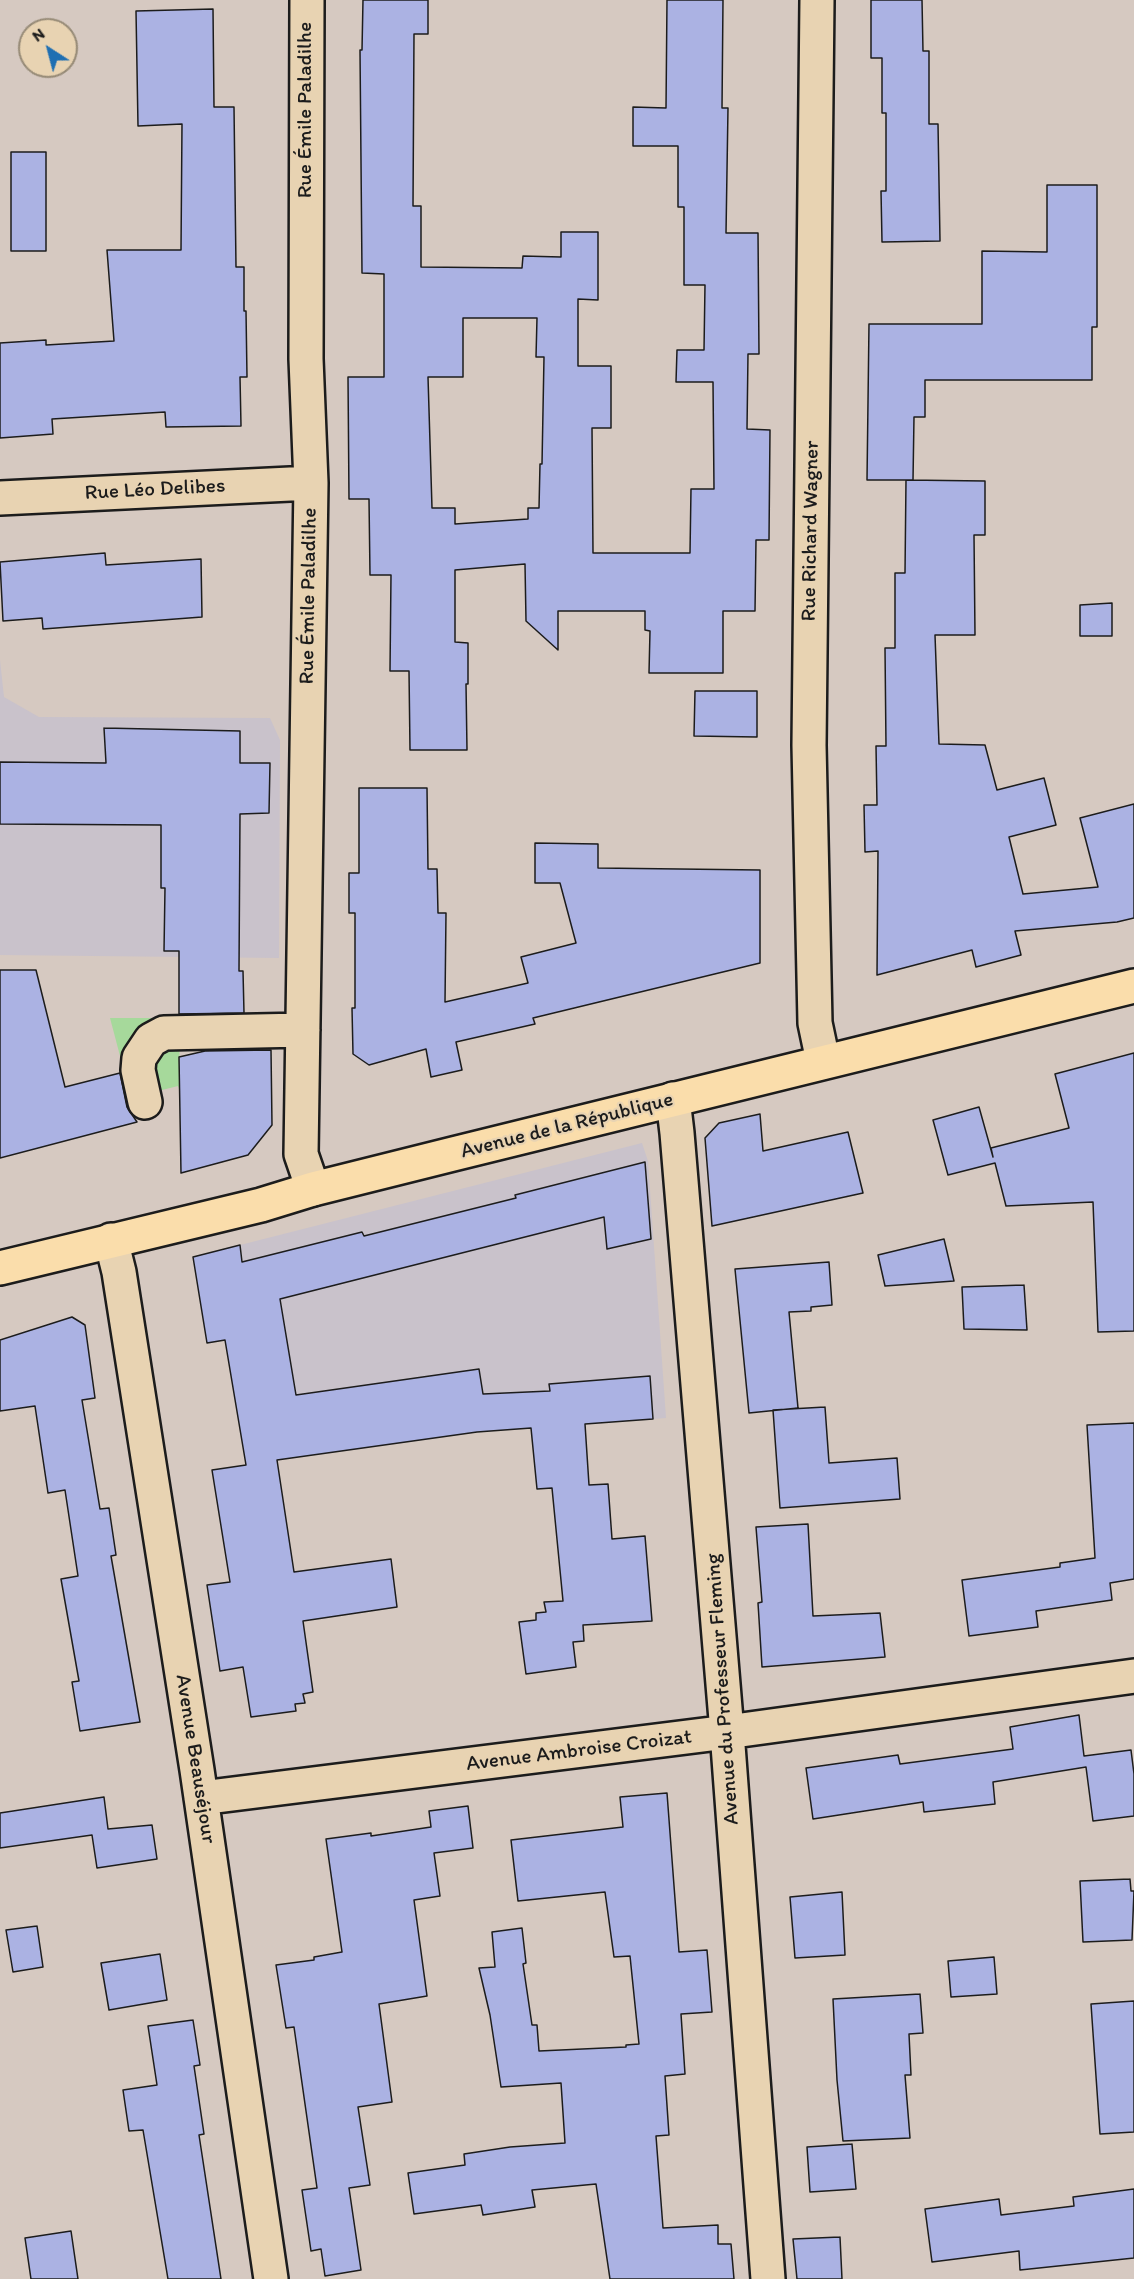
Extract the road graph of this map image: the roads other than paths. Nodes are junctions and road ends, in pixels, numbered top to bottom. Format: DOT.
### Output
graph roads {
  1 [pos="307,0"];
  2 [pos="817,0"];
  3 [pos="311,483"];
  4 [pos="0,498"];
  5 [pos="1134,986"];
  6 [pos="303,1030"];
  7 [pos="823,1061"];
  8 [pos="673,1099"];
  9 [pos="145,1102"];
  10 [pos="314,1189"];
  11 [pos="111,1240"];
  12 [pos="0,1268"];
  13 [pos="1134,1676"];
  14 [pos="727,1732"];
  15 [pos="201,1798"];
  16 [pos="272,2279"];
  17 [pos="768,2279"];
  1 -- 3 [label="street, Rue Émile Paladilhe"];
  2 -- 7 [label="street, Rue Richard Wagner"];
  3 -- 4 [label="street, Rue Léo Delibes"];
  3 -- 6 [label="street, Rue Émile Paladilhe"];
  5 -- 7 [label="main road, Avenue de la République"];
  6 -- 9 [label="street"];
  6 -- 10 [label="street, Rue Émile Paladilhe"];
  7 -- 8 [label="main road, Avenue de la République"];
  8 -- 10 [label="main road, Avenue de la République"];
  8 -- 14 [label="street, Avenue du Professeur Fleming"];
  10 -- 11 [label="main road, Avenue de la République"];
  11 -- 12 [label="main road, Avenue de la République"];
  11 -- 15 [label="street, Avenue Beauséjour"];
  13 -- 14 [label="street, Avenue Ambroise Croizat"];
  14 -- 15 [label="street, Avenue Ambroise Croizat"];
  14 -- 17 [label="street, Avenue du Professeur Fleming"];
  15 -- 16 [label="street, Avenue Beauséjour"];
}
